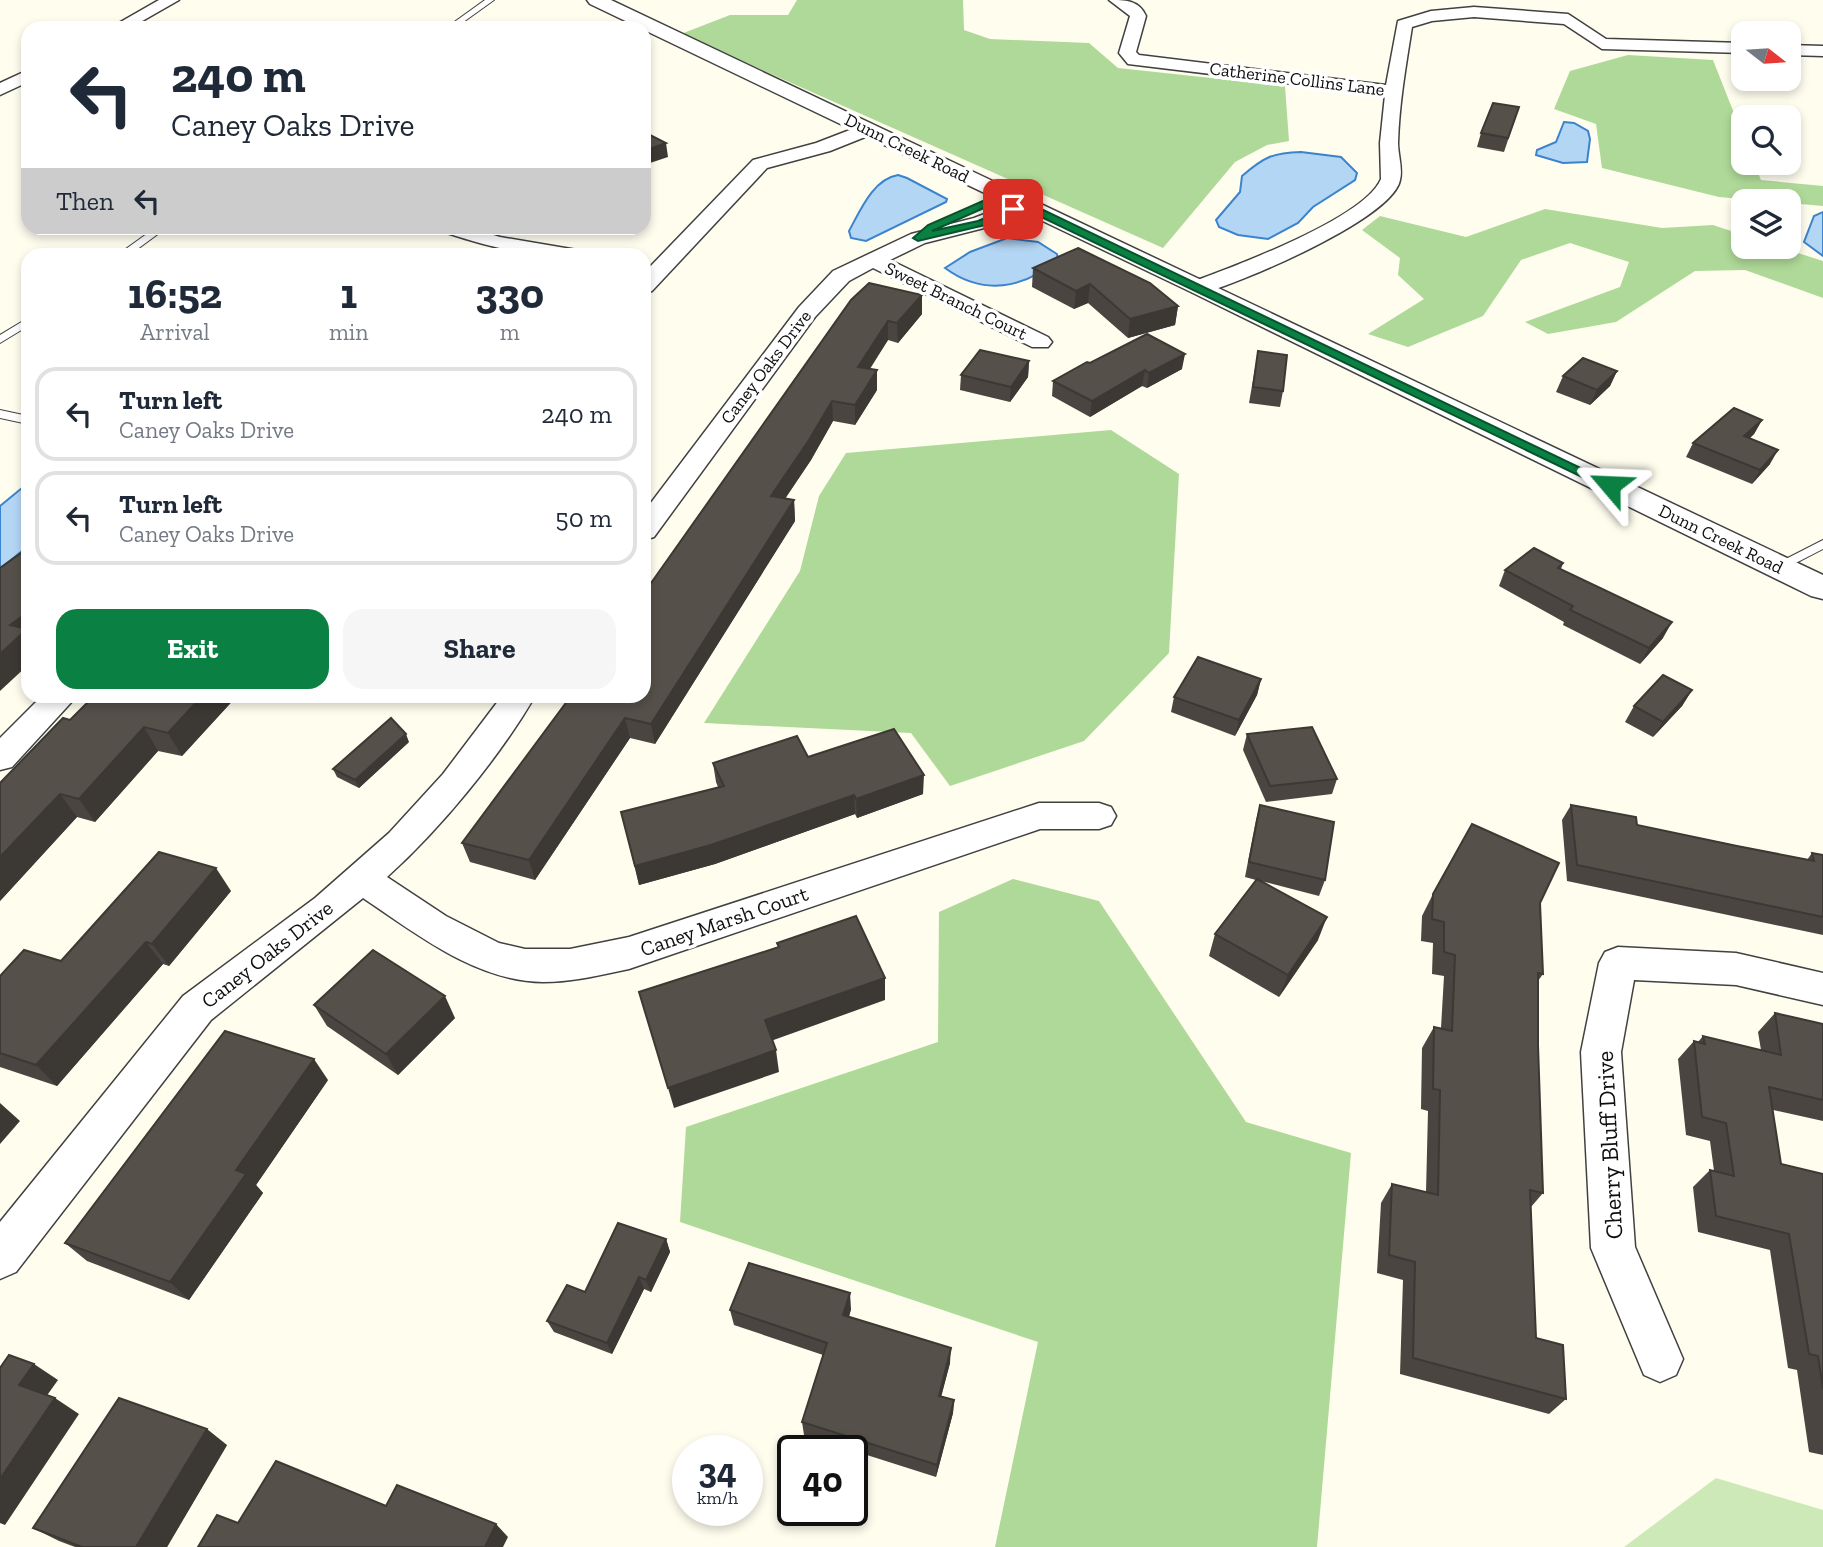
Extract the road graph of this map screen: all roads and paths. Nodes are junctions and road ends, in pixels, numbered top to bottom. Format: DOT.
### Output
graph roads {
  1 [pos="171,0"];
  2 [pos="490,0"];
  3 [pos="596,0"];
  4 [pos="1117,0"];
  5 [pos="131,21"];
  6 [pos="460,21"];
  7 [pos="640,21"];
  8 [pos="651,26"];
  9 [pos="1731,48"];
  10 [pos="1801,50"];
  11 [pos="1823,51"];
  12 [pos="21,79"];
  13 [pos="0,90"];
  14 [pos="1394,91"];
  15 [pos="868,130"];
  16 [pos="1014,200"];
  17 [pos="151,235"];
  18 [pos="472,235"];
  19 [pos="132,248"];
  20 [pos="528,248"];
  21 [pos="871,260"];
  22 [pos="653,267"];
  23 [pos="1200,287"];
  24 [pos="21,326"];
  25 [pos="0,340"];
  26 [pos="1040,342"];
  27 [pos="0,414"];
  28 [pos="21,418"];
  29 [pos="651,522"];
  30 [pos="1823,544"];
  31 [pos="1779,566"];
  32 [pos="1823,588"];
  33 [pos="55,703"];
  34 [pos="515,703"];
  35 [pos="0,758"];
  36 [pos="1099,816"];
  37 [pos="362,878"];
  38 [pos="1823,989"];
  39 [pos="0,1257"];
  40 [pos="1660,1359"];
  1 -- 5 [label="street"];
  2 -- 6 [label="lane"];
  3 -- 7 [label="street, Dunn Creek Road"];
  4 -- 14 [label="street, Catherine Collins Lane"];
  8 -- 15 [label="street, Dunn Creek Road"];
  9 -- 14 [label="street"];
  10 -- 11 [label="street"];
  12 -- 13 [label="street"];
  14 -- 23 [label="street, Catherine Collins Lane"];
  15 -- 16 [label="street, Dunn Creek Road"];
  15 -- 22 [label="street"];
  16 -- 21 [label="street, Caney Oaks Drive"];
  16 -- 23 [label="street, Dunn Creek Road"];
  17 -- 19 [label="lane"];
  18 -- 20 [label="street"];
  21 -- 26 [label="street, Sweet Branch Court"];
  21 -- 29 [label="street, Caney Oaks Drive"];
  23 -- 31 [label="street, Dunn Creek Road"];
  24 -- 25 [label="lane"];
  27 -- 28 [label="lane"];
  30 -- 31 [label="lane"];
  31 -- 32 [label="street, Dunn Creek Road"];
  33 -- 35 [label="street"];
  34 -- 37 [label="street, Caney Oaks Drive"];
  36 -- 37 [label="street, Caney Marsh Court"];
  37 -- 39 [label="street, Caney Oaks Drive"];
  38 -- 40 [label="street, Cherry Bluff Drive"];
}
